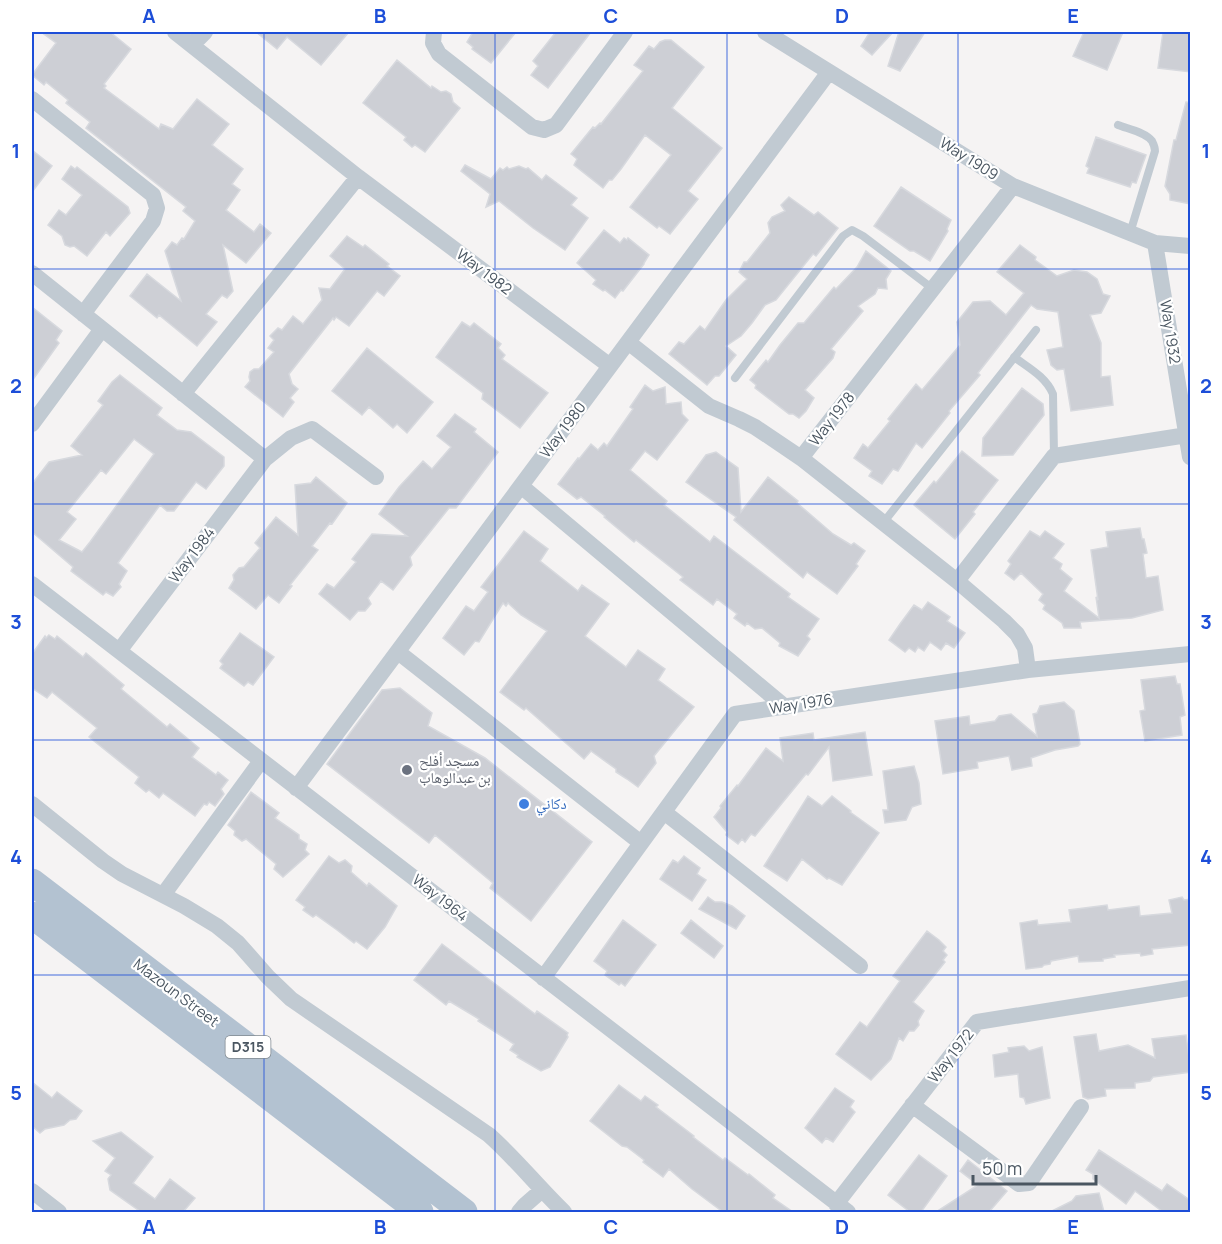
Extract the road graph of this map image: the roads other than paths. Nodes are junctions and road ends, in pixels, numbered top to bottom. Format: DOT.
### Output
graph roads {
  1 [pos="175,32"];
  2 [pos="205,32"];
  3 [pos="434,32"];
  4 [pos="625,32"];
  5 [pos="765,32"];
  6 [pos="192,45"];
  7 [pos="829,72"];
  8 [pos="32,99"];
  9 [pos="1118,125"];
  10 [pos="358,177"];
  11 [pos="1013,186"];
  12 [pos="1130,233"];
  13 [pos="1155,243"];
  14 [pos="1191,246"];
  15 [pos="32,273"];
  16 [pos="933,289"];
  17 [pos="83,314"];
  18 [pos="102,329"];
  19 [pos="1036,330"];
  20 [pos="628,342"];
  21 [pos="1014,357"];
  22 [pos="610,366"];
  23 [pos="735,378"];
  24 [pos="183,394"];
  25 [pos="32,424"];
  26 [pos="1187,435"];
  27 [pos="1054,456"];
  28 [pos="1191,457"];
  29 [pos="801,458"];
  30 [pos="265,459"];
  31 [pos="376,477"];
  32 [pos="521,486"];
  33 [pos="883,523"];
  34 [pos="957,581"];
  35 [pos="32,584"];
  36 [pos="118,651"];
  37 [pos="398,652"];
  38 [pos="1191,654"];
  39 [pos="1028,670"];
  40 [pos="785,707"];
  41 [pos="261,761"];
  42 [pos="296,788"];
  43 [pos="32,804"];
  44 [pos="664,812"];
  45 [pos="641,843"];
  46 [pos="32,882"];
  47 [pos="163,895"];
  48 [pos="32,915"];
  49 [pos="860,966"];
  50 [pos="543,978"];
  51 [pos="1191,988"];
  52 [pos="912,1106"];
  53 [pos="1081,1107"];
  54 [pos="32,1191"];
  55 [pos="542,1191"];
  56 [pos="842,1208"];
  57 [pos="59,1212"];
  58 [pos="420,1212"];
  59 [pos="464,1212"];
  60 [pos="519,1212"];
  61 [pos="564,1212"];
  1 -- 6 [label="street, Way 1982"];
  2 -- 6 [label="street"];
  3 -- 4 [label="street"];
  5 -- 7 [label="street, Way 1909"];
  6 -- 10 [label="street, Way 1982"];
  7 -- 11 [label="street, Way 1909"];
  7 -- 20 [label="street, Way 1980"];
  8 -- 17 [label="street"];
  9 -- 12 [label="lane"];
  10 -- 22 [label="street, Way 1982"];
  10 -- 24 [label="street"];
  11 -- 12 [label="street, Way 1909"];
  11 -- 16 [label="street, Way 1978"];
  12 -- 13 [label="street, Way 1909"];
  13 -- 14 [label="street, Way 1909"];
  13 -- 26 [label="street, Way 1932"];
  15 -- 17 [label="street"];
  16 -- 23 [label="lane"];
  16 -- 29 [label="street, Way 1978"];
  17 -- 18 [label="street"];
  18 -- 24 [label="street"];
  18 -- 25 [label="street"];
  19 -- 21 [label="lane"];
  20 -- 22 [label="street, Way 1980"];
  20 -- 29 [label="street"];
  21 -- 27 [label="lane"];
  21 -- 33 [label="lane"];
  22 -- 32 [label="street, Way 1980"];
  24 -- 30 [label="street"];
  26 -- 27 [label="street"];
  26 -- 28 [label="street, Way 1932"];
  27 -- 34 [label="street"];
  29 -- 33 [label="street, Way 1978"];
  30 -- 31 [label="street, Way 1984"];
  30 -- 36 [label="street, Way 1984"];
  32 -- 37 [label="street, Way 1980"];
  32 -- 40 [label="street"];
  33 -- 34 [label="street, Way 1978"];
  34 -- 39 [label="street, Way 1978"];
  35 -- 36 [label="street, Way 1964"];
  36 -- 41 [label="street, Way 1964"];
  37 -- 42 [label="street, Way 1980"];
  37 -- 45 [label="street"];
  38 -- 39 [label="street, Way 1976"];
  39 -- 40 [label="street, Way 1976"];
  40 -- 44 [label="street, Way 1976"];
  41 -- 42 [label="street, Way 1964"];
  41 -- 47 [label="street"];
  42 -- 50 [label="street, Way 1964"];
  43 -- 47 [label="street"];
  44 -- 45 [label="street, Way 1976"];
  44 -- 49 [label="street"];
  45 -- 50 [label="street, Way 1976"];
  46 -- 59 [label="main road, Mazoun Street / D315"];
  47 -- 55 [label="street"];
  48 -- 58 [label="main road, Mazoun Street / D315"];
  50 -- 56 [label="street, Way 1964"];
  51 -- 52 [label="street, Way 1972"];
  52 -- 53 [label="street"];
  52 -- 56 [label="street, Way 1972"];
  54 -- 57 [label="street"];
  55 -- 60 [label="street"];
  55 -- 61 [label="street"];
}
